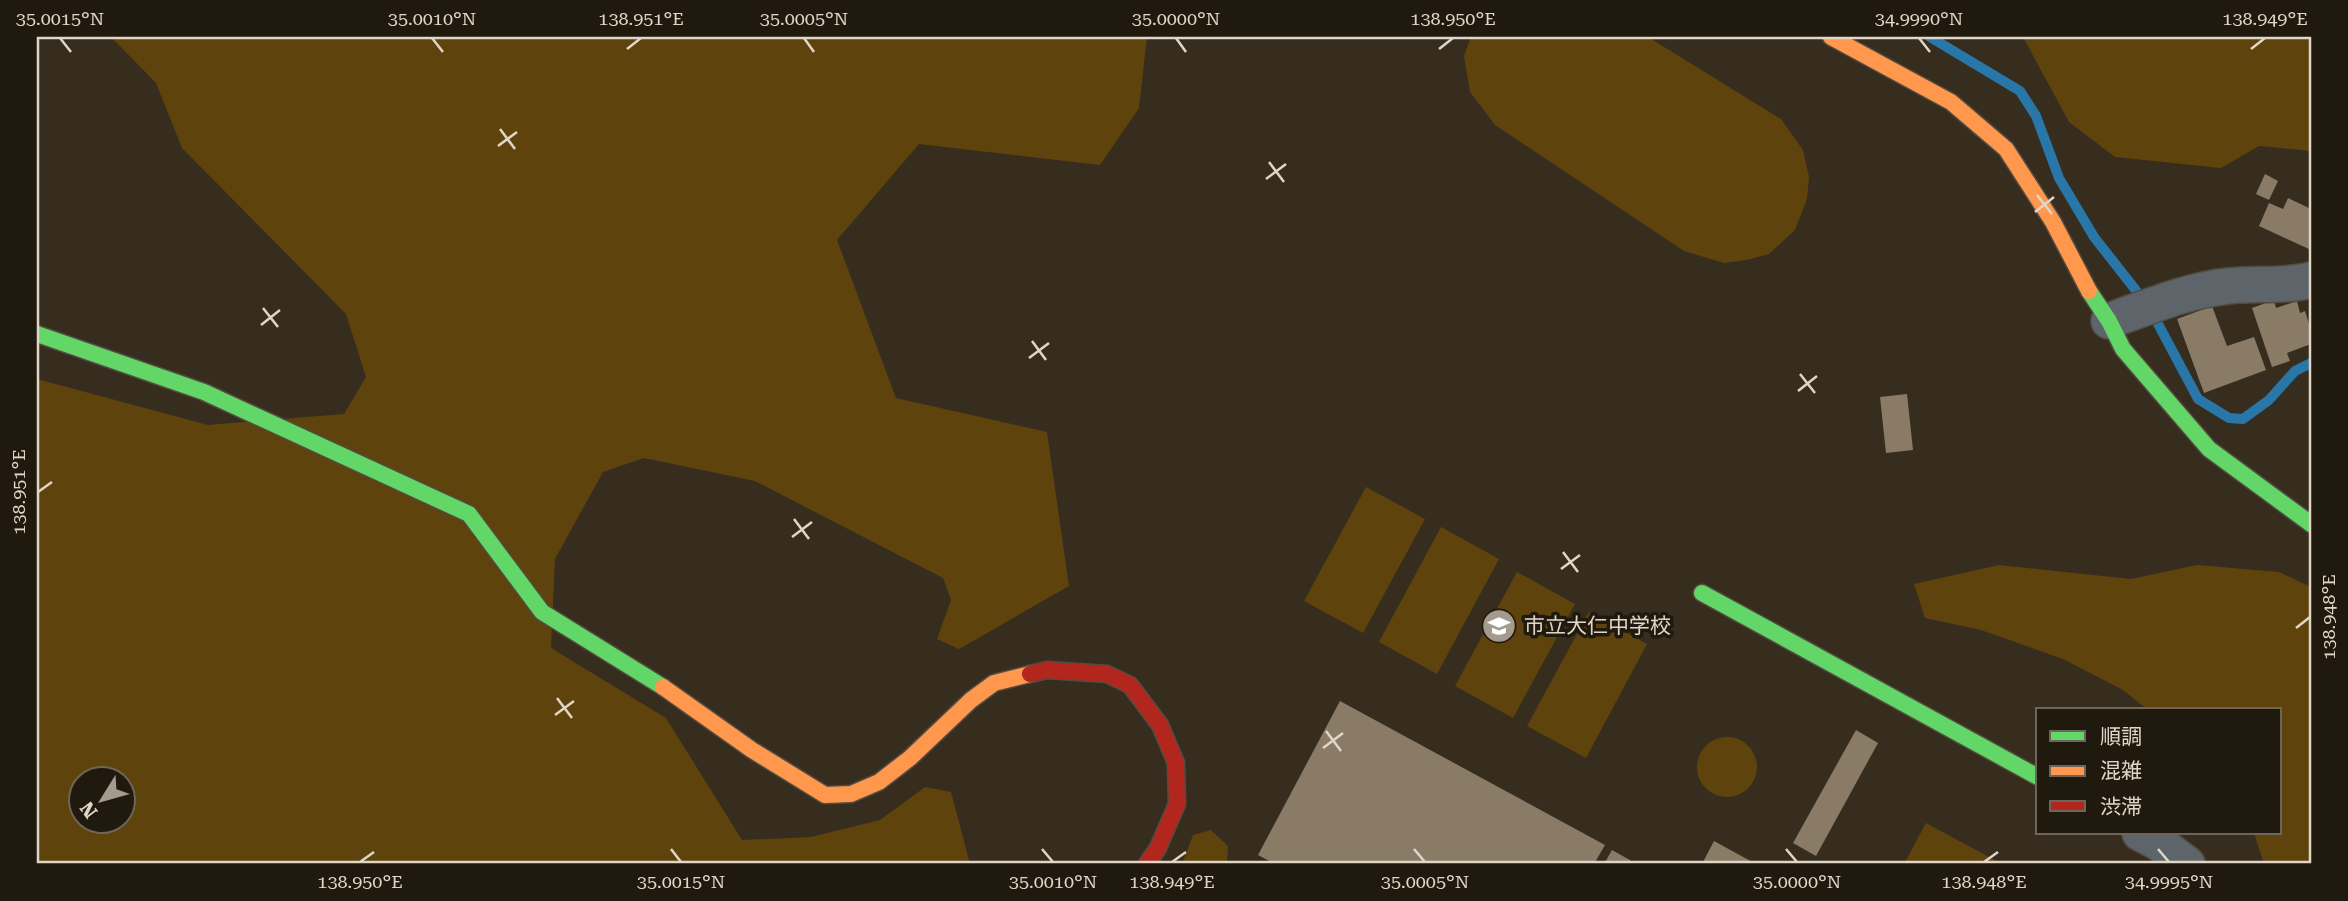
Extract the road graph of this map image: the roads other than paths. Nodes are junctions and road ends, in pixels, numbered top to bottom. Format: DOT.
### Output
graph roads {
  1 [pos="1831,37"];
  2 [pos="2311,281"];
  3 [pos="2109,321"];
  4 [pos="37,334"];
  5 [pos="2311,524"];
  6 [pos="1702,593"];
  7 [pos="2036,776"];
  8 [pos="2142,834"];
  9 [pos="1147,864"];
  10 [pos="2187,864"];
  1 -- 3 [label="street"];
  2 -- 3 [label="street"];
  3 -- 5 [label="street"];
  4 -- 9 [label="street"];
  6 -- 7 [label="street"];
  8 -- 10 [label="street"];
}
